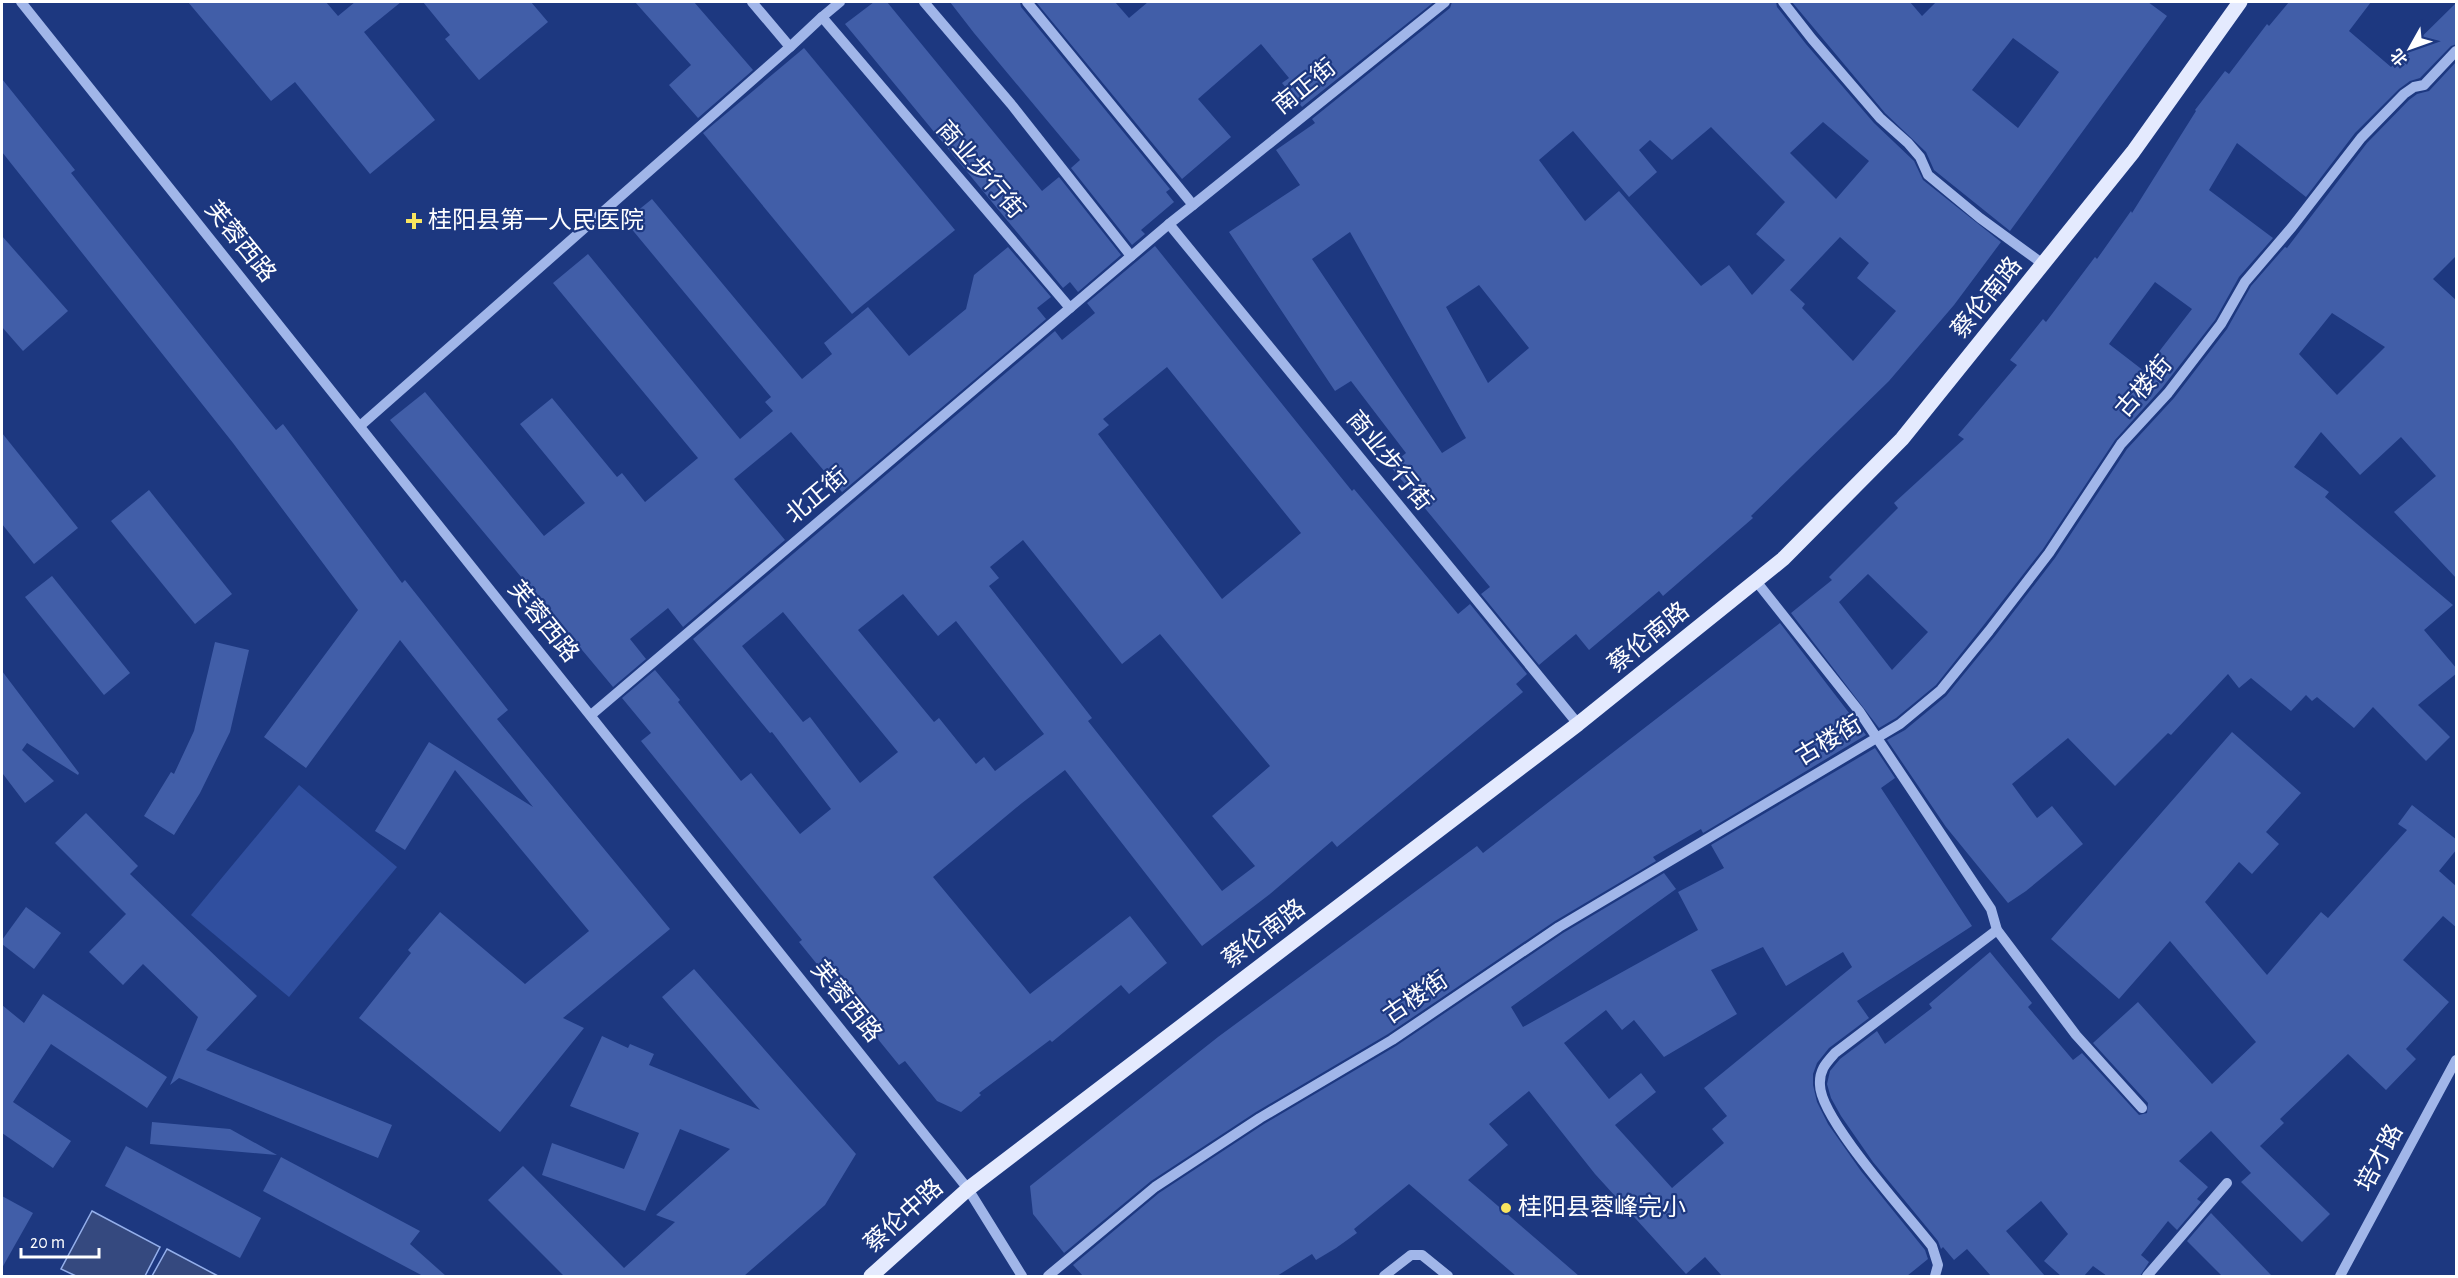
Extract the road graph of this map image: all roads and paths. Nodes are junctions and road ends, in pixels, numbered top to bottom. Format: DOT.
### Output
graph roads {
  1 [pos="21,2"];
  2 [pos="752,2"];
  3 [pos="840,2"];
  4 [pos="924,2"];
  5 [pos="1027,2"];
  6 [pos="1445,2"];
  7 [pos="1783,2"];
  8 [pos="2240,2"];
  9 [pos="822,17"];
  10 [pos="790,47"];
  11 [pos="2457,51"];
  12 [pos="1193,205"];
  13 [pos="1169,224"];
  14 [pos="1131,256"];
  15 [pos="2043,264"];
  16 [pos="1070,308"];
  17 [pos="360,426"];
  18 [pos="1755,581"];
  19 [pos="591,715"];
  20 [pos="1578,724"];
  21 [pos="1877,737"];
  22 [pos="1997,930"];
  23 [pos="2457,1060"];
  24 [pos="2142,1108"];
  25 [pos="2227,1183"];
  26 [pos="968,1189"];
  27 [pos="871,1276"];
  28 [pos="1022,1276"];
  29 [pos="1048,1276"];
  30 [pos="1384,1276"];
  31 [pos="1448,1276"];
  32 [pos="1935,1276"];
  33 [pos="2147,1276"];
  34 [pos="2340,1276"];
  1 -- 17 [label="street, 芙蓉西路"];
  2 -- 10 [label="street"];
  3 -- 9 [label="street"];
  4 -- 14 [label="street"];
  5 -- 12 [label="street"];
  6 -- 12 [label="street, 南正街"];
  7 -- 15 [label="street"];
  8 -- 15 [label="main road, 蔡伦南路"];
  9 -- 10 [label="street"];
  9 -- 16 [label="street, 商业步行街"];
  10 -- 17 [label="street"];
  11 -- 21 [label="street, 古楼街"];
  12 -- 13 [label="street"];
  13 -- 14 [label="street"];
  13 -- 20 [label="street, 商业步行街"];
  14 -- 16 [label="street"];
  15 -- 18 [label="main road, 蔡伦南路"];
  16 -- 19 [label="street, 北正街"];
  17 -- 19 [label="street, 芙蓉西路"];
  18 -- 20 [label="main road, 蔡伦南路"];
  18 -- 21 [label="street"];
  19 -- 26 [label="street, 芙蓉西路"];
  20 -- 26 [label="main road, 蔡伦南路"];
  21 -- 22 [label="street"];
  21 -- 29 [label="street, 古楼街"];
  22 -- 24 [label="street"];
  22 -- 32 [label="street"];
  23 -- 34 [label="street, 培才路"];
  25 -- 33 [label="street"];
  26 -- 27 [label="main road, 蔡伦中路"];
  26 -- 28 [label="street, 芙蓉西路"];
  30 -- 31 [label="street"];
}
